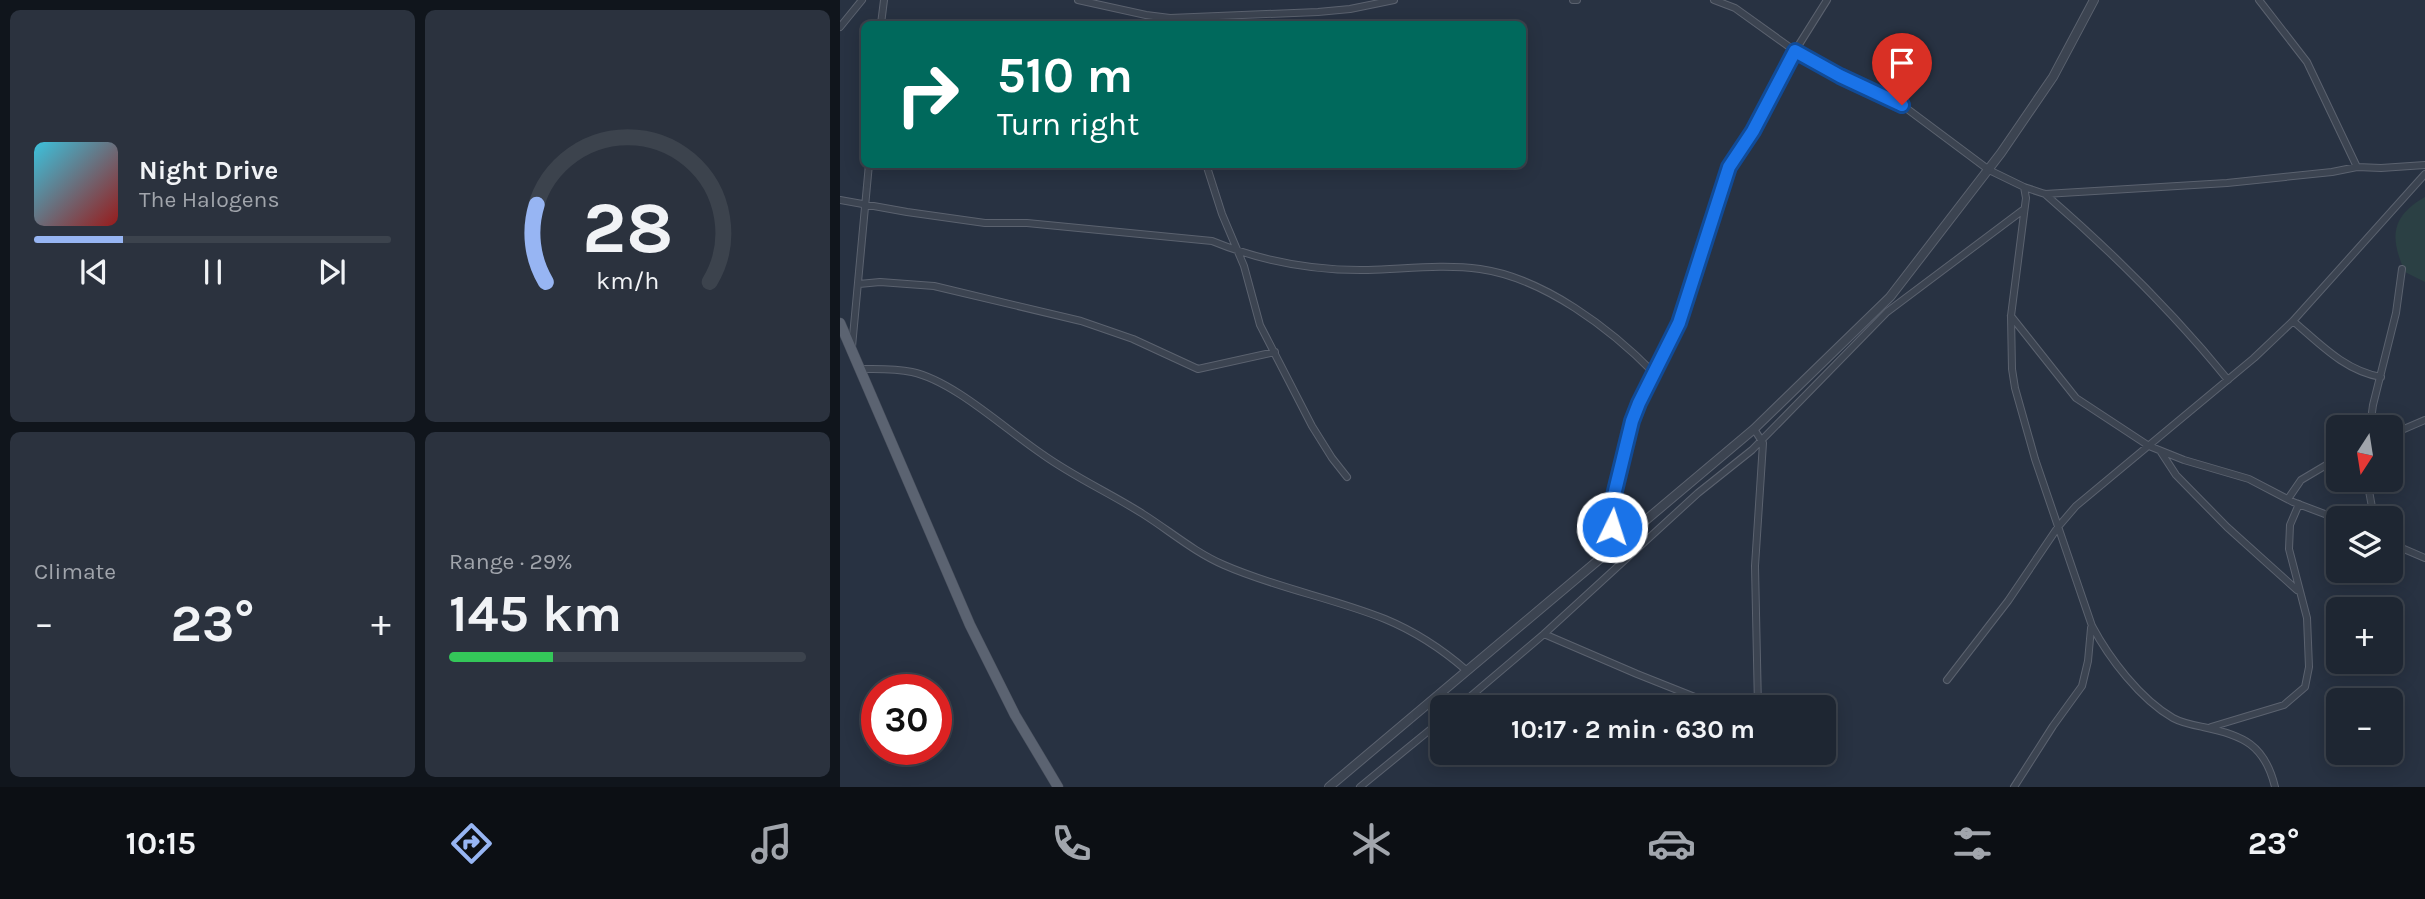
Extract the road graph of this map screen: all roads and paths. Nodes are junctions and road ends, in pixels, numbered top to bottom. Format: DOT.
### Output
graph roads {
  1 [pos="862,0"];
  2 [pos="884,0"];
  3 [pos="1078,0"];
  4 [pos="1394,0"];
  5 [pos="1714,0"];
  6 [pos="1827,0"];
  7 [pos="2094,0"];
  8 [pos="2259,0"];
  9 [pos="1216,17"];
  10 [pos="881,21"];
  11 [pos="1213,21"];
  12 [pos="840,26"];
  13 [pos="1795,51"];
  14 [pos="2425,165"];
  15 [pos="2357,167"];
  16 [pos="869,168"];
  17 [pos="1207,168"];
  18 [pos="1989,170"];
  19 [pos="2425,174"];
  20 [pos="2024,187"];
  21 [pos="2045,194"];
  22 [pos="840,200"];
  23 [pos="866,205"];
  24 [pos="2023,210"];
  25 [pos="1240,252"];
  26 [pos="2402,269"];
  27 [pos="859,284"];
  28 [pos="2011,316"];
  29 [pos="2293,321"];
  30 [pos="840,323"];
  31 [pos="852,352"];
  32 [pos="1275,352"];
  33 [pos="859,369"];
  34 [pos="1655,373"];
  35 [pos="2381,377"];
  36 [pos="2228,380"];
  37 [pos="2373,415"];
  38 [pos="2425,419"];
  39 [pos="1754,429"];
  40 [pos="2403,429"];
  41 [pos="1762,440"];
  42 [pos="2149,446"];
  43 [pos="2161,452"];
  44 [pos="2326,465"];
  45 [pos="1348,477"];
  46 [pos="2288,499"];
  47 [pos="2299,504"];
  48 [pos="2326,514"];
  49 [pos="2058,527"];
  50 [pos="1619,542"];
  51 [pos="2403,549"];
  52 [pos="2425,558"];
  53 [pos="2300,592"];
  54 [pos="2091,626"];
  55 [pos="1545,634"];
  56 [pos="1466,670"];
  57 [pos="1947,680"];
  58 [pos="1472,695"];
  59 [pos="1690,695"];
  60 [pos="1758,695"];
  61 [pos="2209,728"];
  62 [pos="1430,730"];
  63 [pos="1058,787"];
  64 [pos="1329,787"];
  65 [pos="1360,787"];
  66 [pos="2014,787"];
  67 [pos="2275,787"];
  1 -- 12 [label="street"];
  2 -- 10 [label="street"];
  3 -- 9 [label="street"];
  4 -- 9 [label="street"];
  5 -- 13 [label="street"];
  6 -- 13 [label="street"];
  7 -- 18 [label="street"];
  8 -- 15 [label="street"];
  9 -- 11 [label="street"];
  13 -- 18 [label="street"];
  13 -- 34 [label="street"];
  14 -- 15 [label="street"];
  15 -- 21 [label="street"];
  16 -- 23 [label="street"];
  17 -- 25 [label="street"];
  18 -- 20 [label="street"];
  18 -- 39 [label="street"];
  19 -- 29 [label="street"];
  20 -- 21 [label="street"];
  20 -- 24 [label="street"];
  21 -- 36 [label="street"];
  22 -- 23 [label="street"];
  23 -- 25 [label="street"];
  23 -- 27 [label="street"];
  24 -- 28 [label="street"];
  24 -- 41 [label="street"];
  25 -- 32 [label="street"];
  25 -- 34 [label="street"];
  26 -- 35 [label="street"];
  27 -- 31 [label="street"];
  27 -- 32 [label="street"];
  28 -- 42 [label="street"];
  28 -- 49 [label="street"];
  29 -- 35 [label="street"];
  29 -- 36 [label="street"];
  30 -- 31 [label="main road"];
  31 -- 33 [label="main road"];
  32 -- 45 [label="street"];
  33 -- 56 [label="street"];
  33 -- 63 [label="main road"];
  34 -- 50 [label="street"];
  35 -- 37 [label="street"];
  36 -- 42 [label="street"];
  38 -- 40 [label="street"];
  39 -- 41 [label="street"];
  39 -- 50 [label="street"];
  41 -- 55 [label="street"];
  41 -- 60 [label="street"];
  42 -- 43 [label="street"];
  42 -- 49 [label="street"];
  43 -- 46 [label="street"];
  43 -- 53 [label="street"];
  44 -- 46 [label="street"];
  46 -- 47 [label="street"];
  47 -- 48 [label="street"];
  47 -- 53 [label="street"];
  49 -- 54 [label="street"];
  49 -- 57 [label="street"];
  50 -- 56 [label="street"];
  51 -- 52 [label="street"];
  53 -- 61 [label="street"];
  54 -- 61 [label="street"];
  54 -- 66 [label="street"];
  55 -- 58 [label="street"];
  55 -- 59 [label="street"];
  56 -- 64 [label="street"];
  61 -- 67 [label="street"];
  62 -- 65 [label="street"];
}
